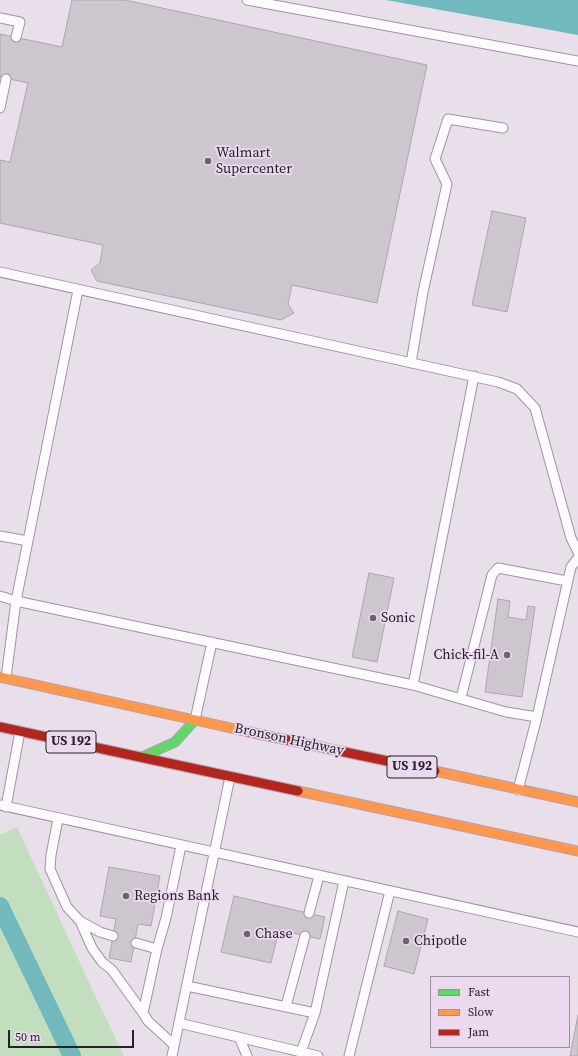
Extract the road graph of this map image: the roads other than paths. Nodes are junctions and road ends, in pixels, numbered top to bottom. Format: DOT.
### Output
graph roads {
  1 [pos="247,0"];
  2 [pos="0,18"];
  3 [pos="16,37"];
  4 [pos="578,61"];
  5 [pos="6,79"];
  6 [pos="0,108"];
  7 [pos="503,128"];
  8 [pos="0,272"];
  9 [pos="78,290"];
  10 [pos="411,363"];
  11 [pos="474,376"];
  12 [pos="0,536"];
  13 [pos="28,541"];
  14 [pos="578,552"];
  15 [pos="578,558"];
  16 [pos="568,581"];
  17 [pos="0,596"];
  18 [pos="16,601"];
  19 [pos="212,642"];
  20 [pos="3,678"];
  21 [pos="413,685"];
  22 [pos="460,698"];
  23 [pos="536,717"];
  24 [pos="195,720"];
  25 [pos="0,727"];
  26 [pos="20,731"];
  27 [pos="142,757"];
  28 [pos="230,777"];
  29 [pos="518,790"];
  30 [pos="578,802"];
  31 [pos="3,806"];
  32 [pos="58,818"];
  33 [pos="181,846"];
  34 [pos="578,851"];
  35 [pos="214,853"];
  36 [pos="319,876"];
  37 [pos="344,881"];
  38 [pos="390,891"];
  39 [pos="309,913"];
  40 [pos="80,921"];
  41 [pos="578,932"];
  42 [pos="113,936"];
  43 [pos="305,936"];
  44 [pos="136,943"];
  45 [pos="157,949"];
  46 [pos="187,986"];
  47 [pos="286,1006"];
  48 [pos="143,1013"];
  49 [pos="315,1013"];
  50 [pos="179,1023"];
  51 [pos="239,1037"];
  52 [pos="174,1045"];
  53 [pos="301,1052"];
  54 [pos="172,1056"];
  55 [pos="247,1056"];
  56 [pos="318,1056"];
  57 [pos="349,1056"];
  1 -- 4 [label="lane"];
  2 -- 3 [label="lane"];
  5 -- 6 [label="lane"];
  7 -- 10 [label="lane"];
  8 -- 9 [label="lane"];
  9 -- 10 [label="lane"];
  9 -- 13 [label="lane"];
  10 -- 11 [label="lane"];
  11 -- 14 [label="lane"];
  11 -- 21 [label="lane"];
  12 -- 13 [label="lane"];
  13 -- 18 [label="lane"];
  15 -- 16 [label="lane"];
  16 -- 22 [label="lane"];
  16 -- 23 [label="lane"];
  17 -- 18 [label="lane"];
  18 -- 19 [label="lane"];
  18 -- 20 [label="lane"];
  19 -- 21 [label="lane"];
  19 -- 24 [label="lane"];
  20 -- 24 [label="highway, Bronson Highway / US 192"];
  21 -- 22 [label="lane"];
  22 -- 23 [label="lane"];
  23 -- 29 [label="lane"];
  24 -- 27 [label="highway"];
  24 -- 29 [label="highway, Bronson Highway / US 192"];
  25 -- 26 [label="highway, US 192"];
  26 -- 27 [label="highway, US 192"];
  26 -- 31 [label="lane"];
  27 -- 28 [label="highway, US 192"];
  28 -- 34 [label="highway, US 192"];
  28 -- 35 [label="lane"];
  29 -- 30 [label="highway, Bronson Highway / US 192"];
  31 -- 32 [label="lane"];
  32 -- 33 [label="lane"];
  32 -- 40 [label="lane"];
  33 -- 35 [label="lane"];
  33 -- 45 [label="lane"];
  35 -- 36 [label="lane"];
  35 -- 46 [label="lane"];
  36 -- 37 [label="lane"];
  36 -- 39 [label="lane"];
  37 -- 38 [label="lane"];
  37 -- 49 [label="lane"];
  38 -- 41 [label="lane"];
  38 -- 57 [label="lane"];
  40 -- 42 [label="lane"];
  40 -- 48 [label="lane"];
  43 -- 47 [label="lane"];
  44 -- 45 [label="lane"];
  45 -- 48 [label="lane"];
  46 -- 47 [label="lane"];
  46 -- 50 [label="lane"];
  47 -- 49 [label="lane"];
  48 -- 52 [label="lane"];
  49 -- 53 [label="lane"];
  50 -- 51 [label="lane"];
  50 -- 52 [label="lane"];
  51 -- 53 [label="lane"];
  51 -- 55 [label="lane"];
  52 -- 54 [label="lane"];
  53 -- 56 [label="lane"];
}
